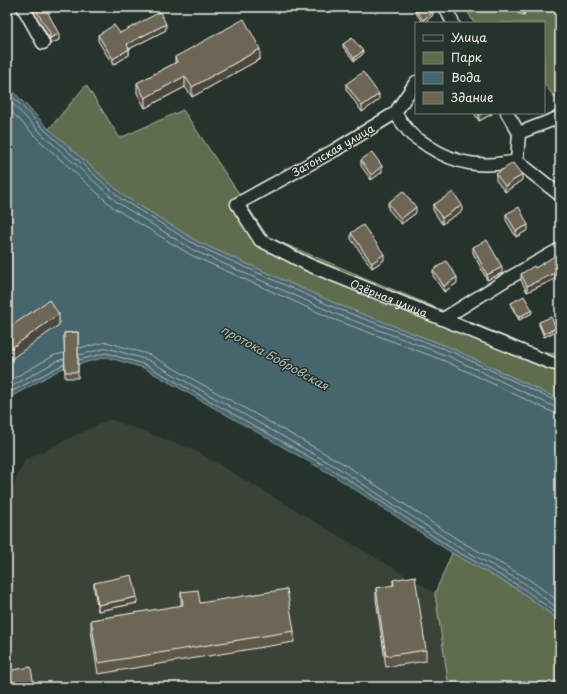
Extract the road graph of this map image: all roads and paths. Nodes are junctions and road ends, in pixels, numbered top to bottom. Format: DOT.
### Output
graph roads {
  1 [pos="23,7"];
  2 [pos="445,7"];
  3 [pos="452,22"];
  4 [pos="43,43"];
  5 [pos="415,83"];
  6 [pos="395,113"];
  7 [pos="508,114"];
  8 [pos="560,117"];
  9 [pos="519,133"];
  10 [pos="517,161"];
  11 [pos="560,195"];
  12 [pos="237,204"];
  13 [pos="560,250"];
  14 [pos="443,319"];
  15 [pos="560,365"];
  1 -- 4 [label="street"];
  2 -- 3 [label="street"];
  5 -- 6 [label="street, Затонская улица"];
  6 -- 10 [label="street"];
  6 -- 12 [label="street, Затонская улица"];
  7 -- 9 [label="street"];
  8 -- 9 [label="street"];
  9 -- 10 [label="street"];
  10 -- 11 [label="street"];
  12 -- 14 [label="street, Озёрная улица"];
  13 -- 14 [label="street"];
  14 -- 15 [label="street, Озёрная улица"];
}
